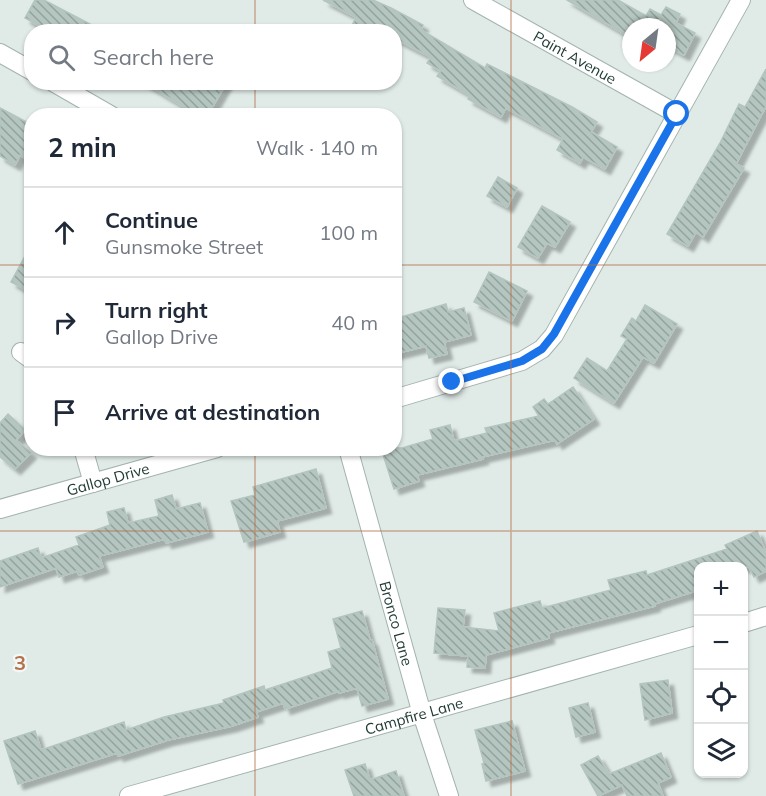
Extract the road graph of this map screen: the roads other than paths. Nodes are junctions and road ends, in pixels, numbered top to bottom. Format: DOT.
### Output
graph roads {
  1 [pos="473,0"];
  2 [pos="741,0"];
  3 [pos="0,53"];
  4 [pos="24,66"];
  5 [pos="67,90"];
  6 [pos="98,108"];
  7 [pos="677,114"];
  8 [pos="402,397"];
  9 [pos="85,456"];
  10 [pos="189,456"];
  11 [pos="350,456"];
  12 [pos="93,483"];
  13 [pos="0,509"];
  14 [pos="766,616"];
  15 [pos="748,621"];
  16 [pos="694,636"];
  17 [pos="422,714"];
  18 [pos="129,796"];
  19 [pos="449,796"];
  1 -- 7 [label="street, Paint Avenue"];
  2 -- 7 [label="street"];
  3 -- 4 [label="street"];
  5 -- 6 [label="street"];
  7 -- 8 [label="street"];
  9 -- 12 [label="street"];
  10 -- 12 [label="street, Gallop Drive"];
  11 -- 17 [label="street, Bronco Lane"];
  12 -- 13 [label="street, Gallop Drive"];
  14 -- 15 [label="street"];
  16 -- 17 [label="street, Campfire Lane"];
  17 -- 18 [label="street, Campfire Lane"];
  17 -- 19 [label="street, Bronco Lane"];
}
